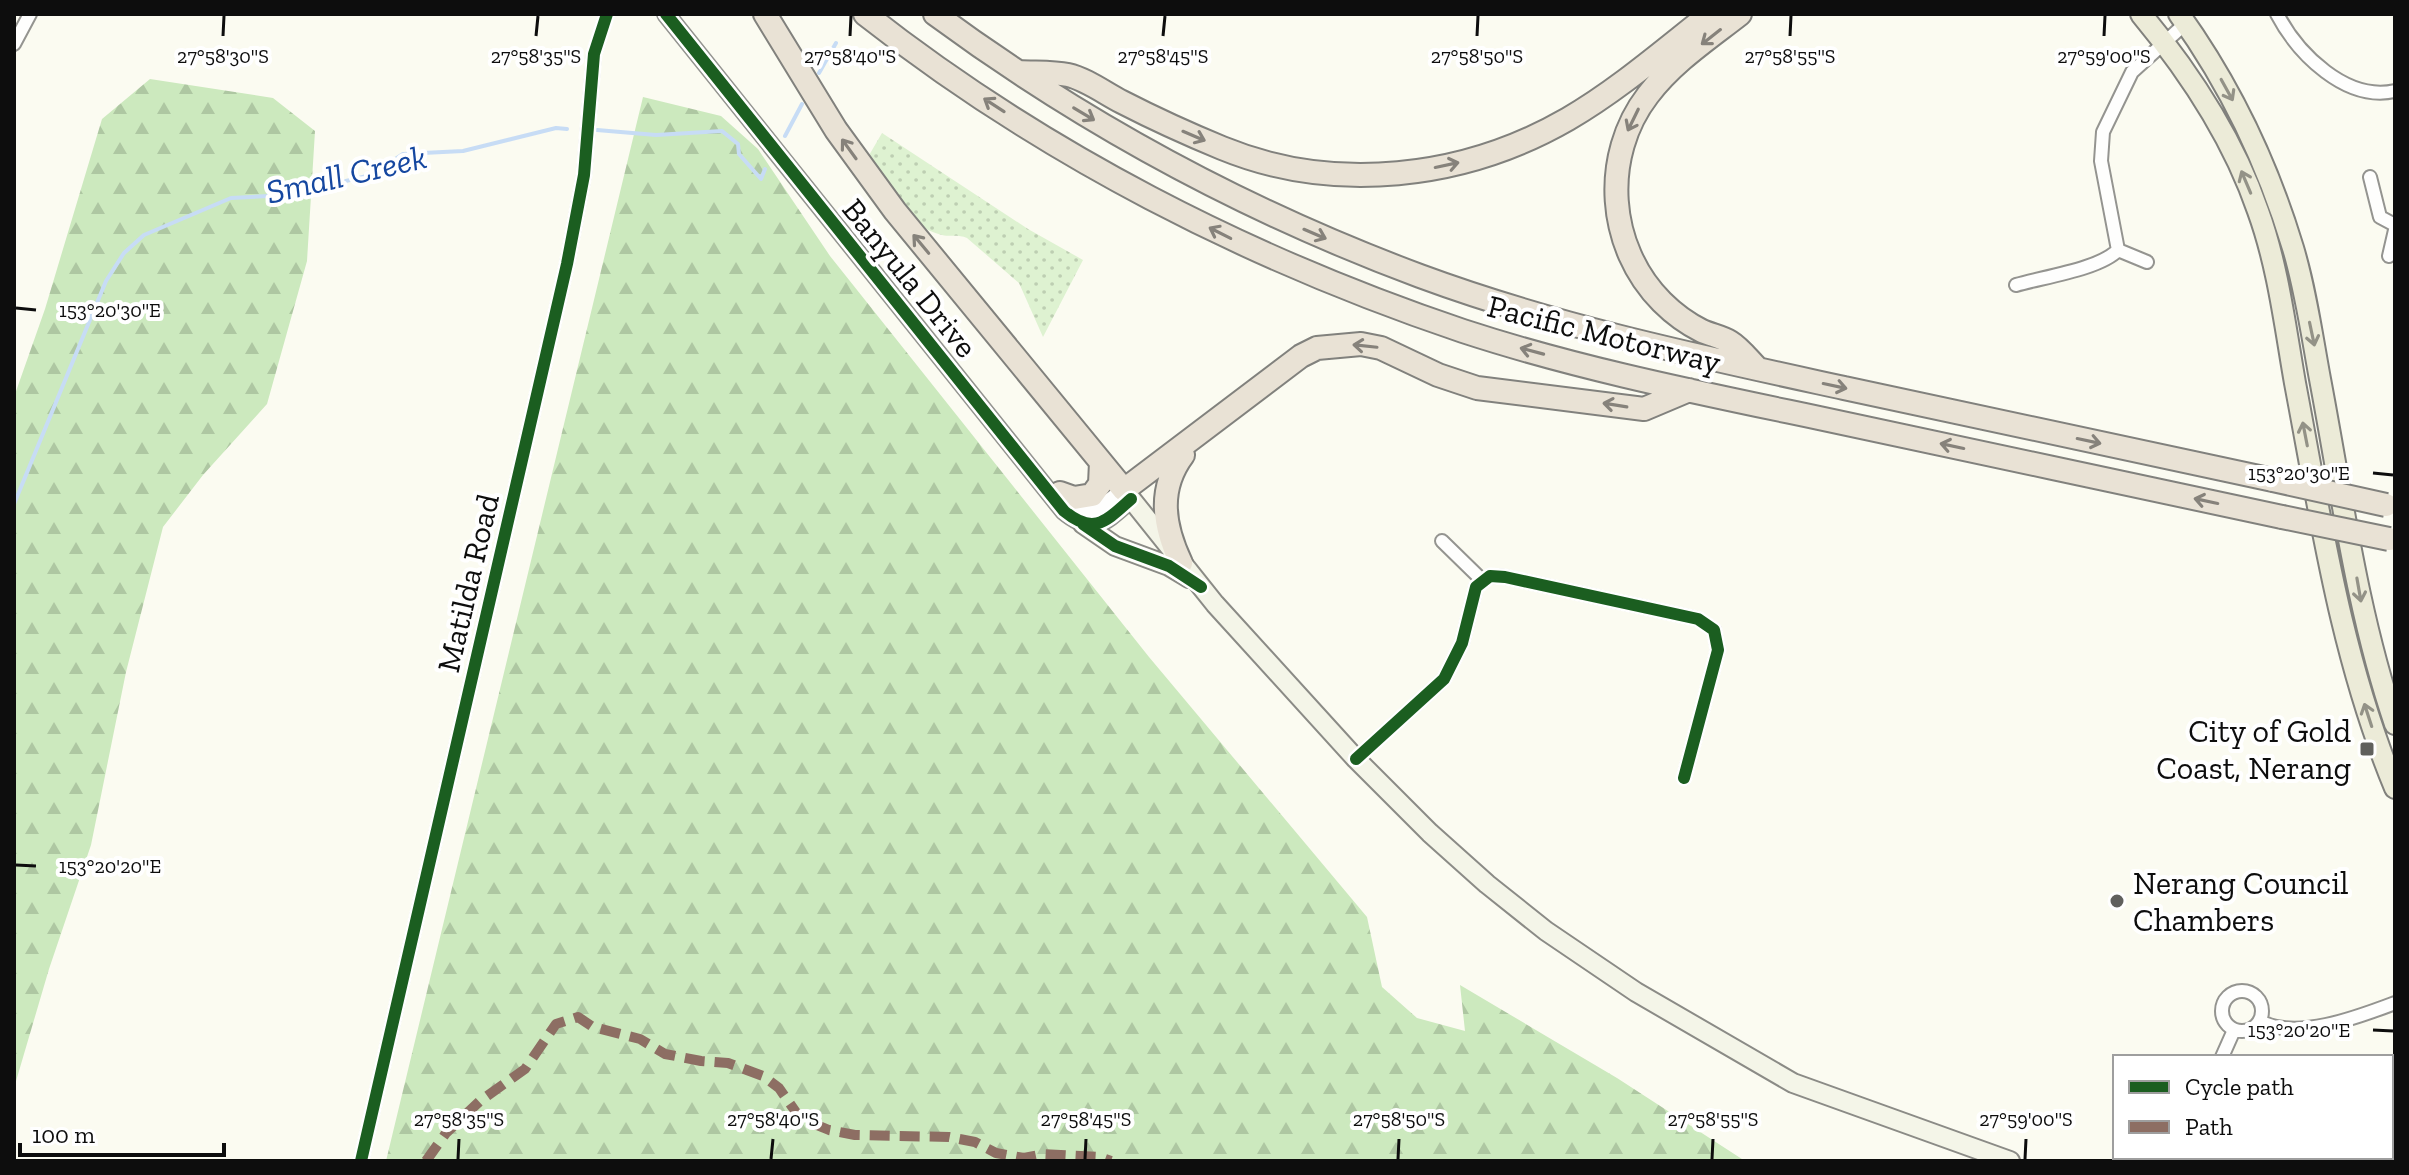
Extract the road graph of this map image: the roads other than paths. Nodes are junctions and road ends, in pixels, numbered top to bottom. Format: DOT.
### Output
graph roads {
  1 [pos="30,14"];
  2 [pos="607,14"];
  3 [pos="666,14"];
  4 [pos="765,14"];
  5 [pos="865,14"];
  6 [pos="935,14"];
  7 [pos="1710,14"];
  8 [pos="1740,14"];
  9 [pos="2141,14"];
  10 [pos="2277,14"];
  11 [pos="2183,19"];
  12 [pos="2164,41"];
  13 [pos="14,44"];
  14 [pos="1018,72"];
  15 [pos="2395,91"];
  16 [pos="2370,177"];
  17 [pos="2395,228"];
  18 [pos="2118,250"];
  19 [pos="2389,256"];
  20 [pos="2147,262"];
  21 [pos="2016,285"];
  22 [pos="1759,370"];
  23 [pos="1689,390"];
  24 [pos="1200,434"];
  25 [pos="1183,455"];
  26 [pos="1101,462"];
  27 [pos="1030,468"];
  28 [pos="1060,493"];
  29 [pos="1128,495"];
  30 [pos="2390,506"];
  31 [pos="1083,524"];
  32 [pos="2392,540"];
  33 [pos="1442,541"];
  34 [pos="1181,563"];
  35 [pos="1483,581"];
  36 [pos="1201,587"];
  37 [pos="2395,724"];
  38 [pos="1356,759"];
  39 [pos="1684,778"];
  40 [pos="2395,788"];
  41 [pos="2395,1003"];
  42 [pos="2260,1021"];
  43 [pos="2234,1030"];
  44 [pos="2223,1055"];
  45 [pos="361,1161"];
  46 [pos="2010,1161"];
  1 -- 13 [label="street"];
  2 -- 45 [label="street, Matilda Road"];
  3 -- 27 [label="street, Banyula Drive"];
  26 -- 4 [label="highway, one-way"];
  23 -- 5 [label="highway, Pacific Motorway, one-way"];
  6 -- 14 [label="highway, Pacific Motorway"];
  14 -- 7 [label="highway, one-way"];
  8 -- 22 [label="highway, one-way"];
  9 -- 12 [label="main road"];
  10 -- 15 [label="street"];
  11 -- 12 [label="street"];
  11 -- 37 [label="main road, one-way"];
  12 -- 18 [label="street"];
  40 -- 12 [label="main road, one-way"];
  14 -- 22 [label="highway, Pacific Motorway, one-way"];
  16 -- 17 [label="street"];
  17 -- 19 [label="street"];
  18 -- 20 [label="street"];
  18 -- 21 [label="street"];
  22 -- 30 [label="highway, Pacific Motorway, one-way, bridge"];
  23 -- 24 [label="highway, one-way"];
  32 -- 23 [label="highway, Pacific Motorway, one-way, bridge"];
  24 -- 25 [label="highway"];
  24 -- 29 [label="highway"];
  25 -- 29 [label="highway"];
  25 -- 34 [label="highway"];
  26 -- 28 [label="highway"];
  26 -- 29 [label="highway"];
  27 -- 28 [label="street, Banyula Drive"];
  27 -- 31 [label="street, Banyula Drive"];
  28 -- 29 [label="street, Banyula Drive"];
  29 -- 31 [label="street"];
  29 -- 34 [label="main road"];
  31 -- 36 [label="main road"];
  33 -- 35 [label="street"];
  34 -- 36 [label="main road"];
  35 -- 38 [label="street"];
  35 -- 39 [label="street"];
  36 -- 38 [label="main road"];
  38 -- 46 [label="main road"];
  41 -- 42 [label="street"];
  42 -- 43 [label="street"];
  42 -- 43 [label="street"];
  43 -- 44 [label="street"];
}
